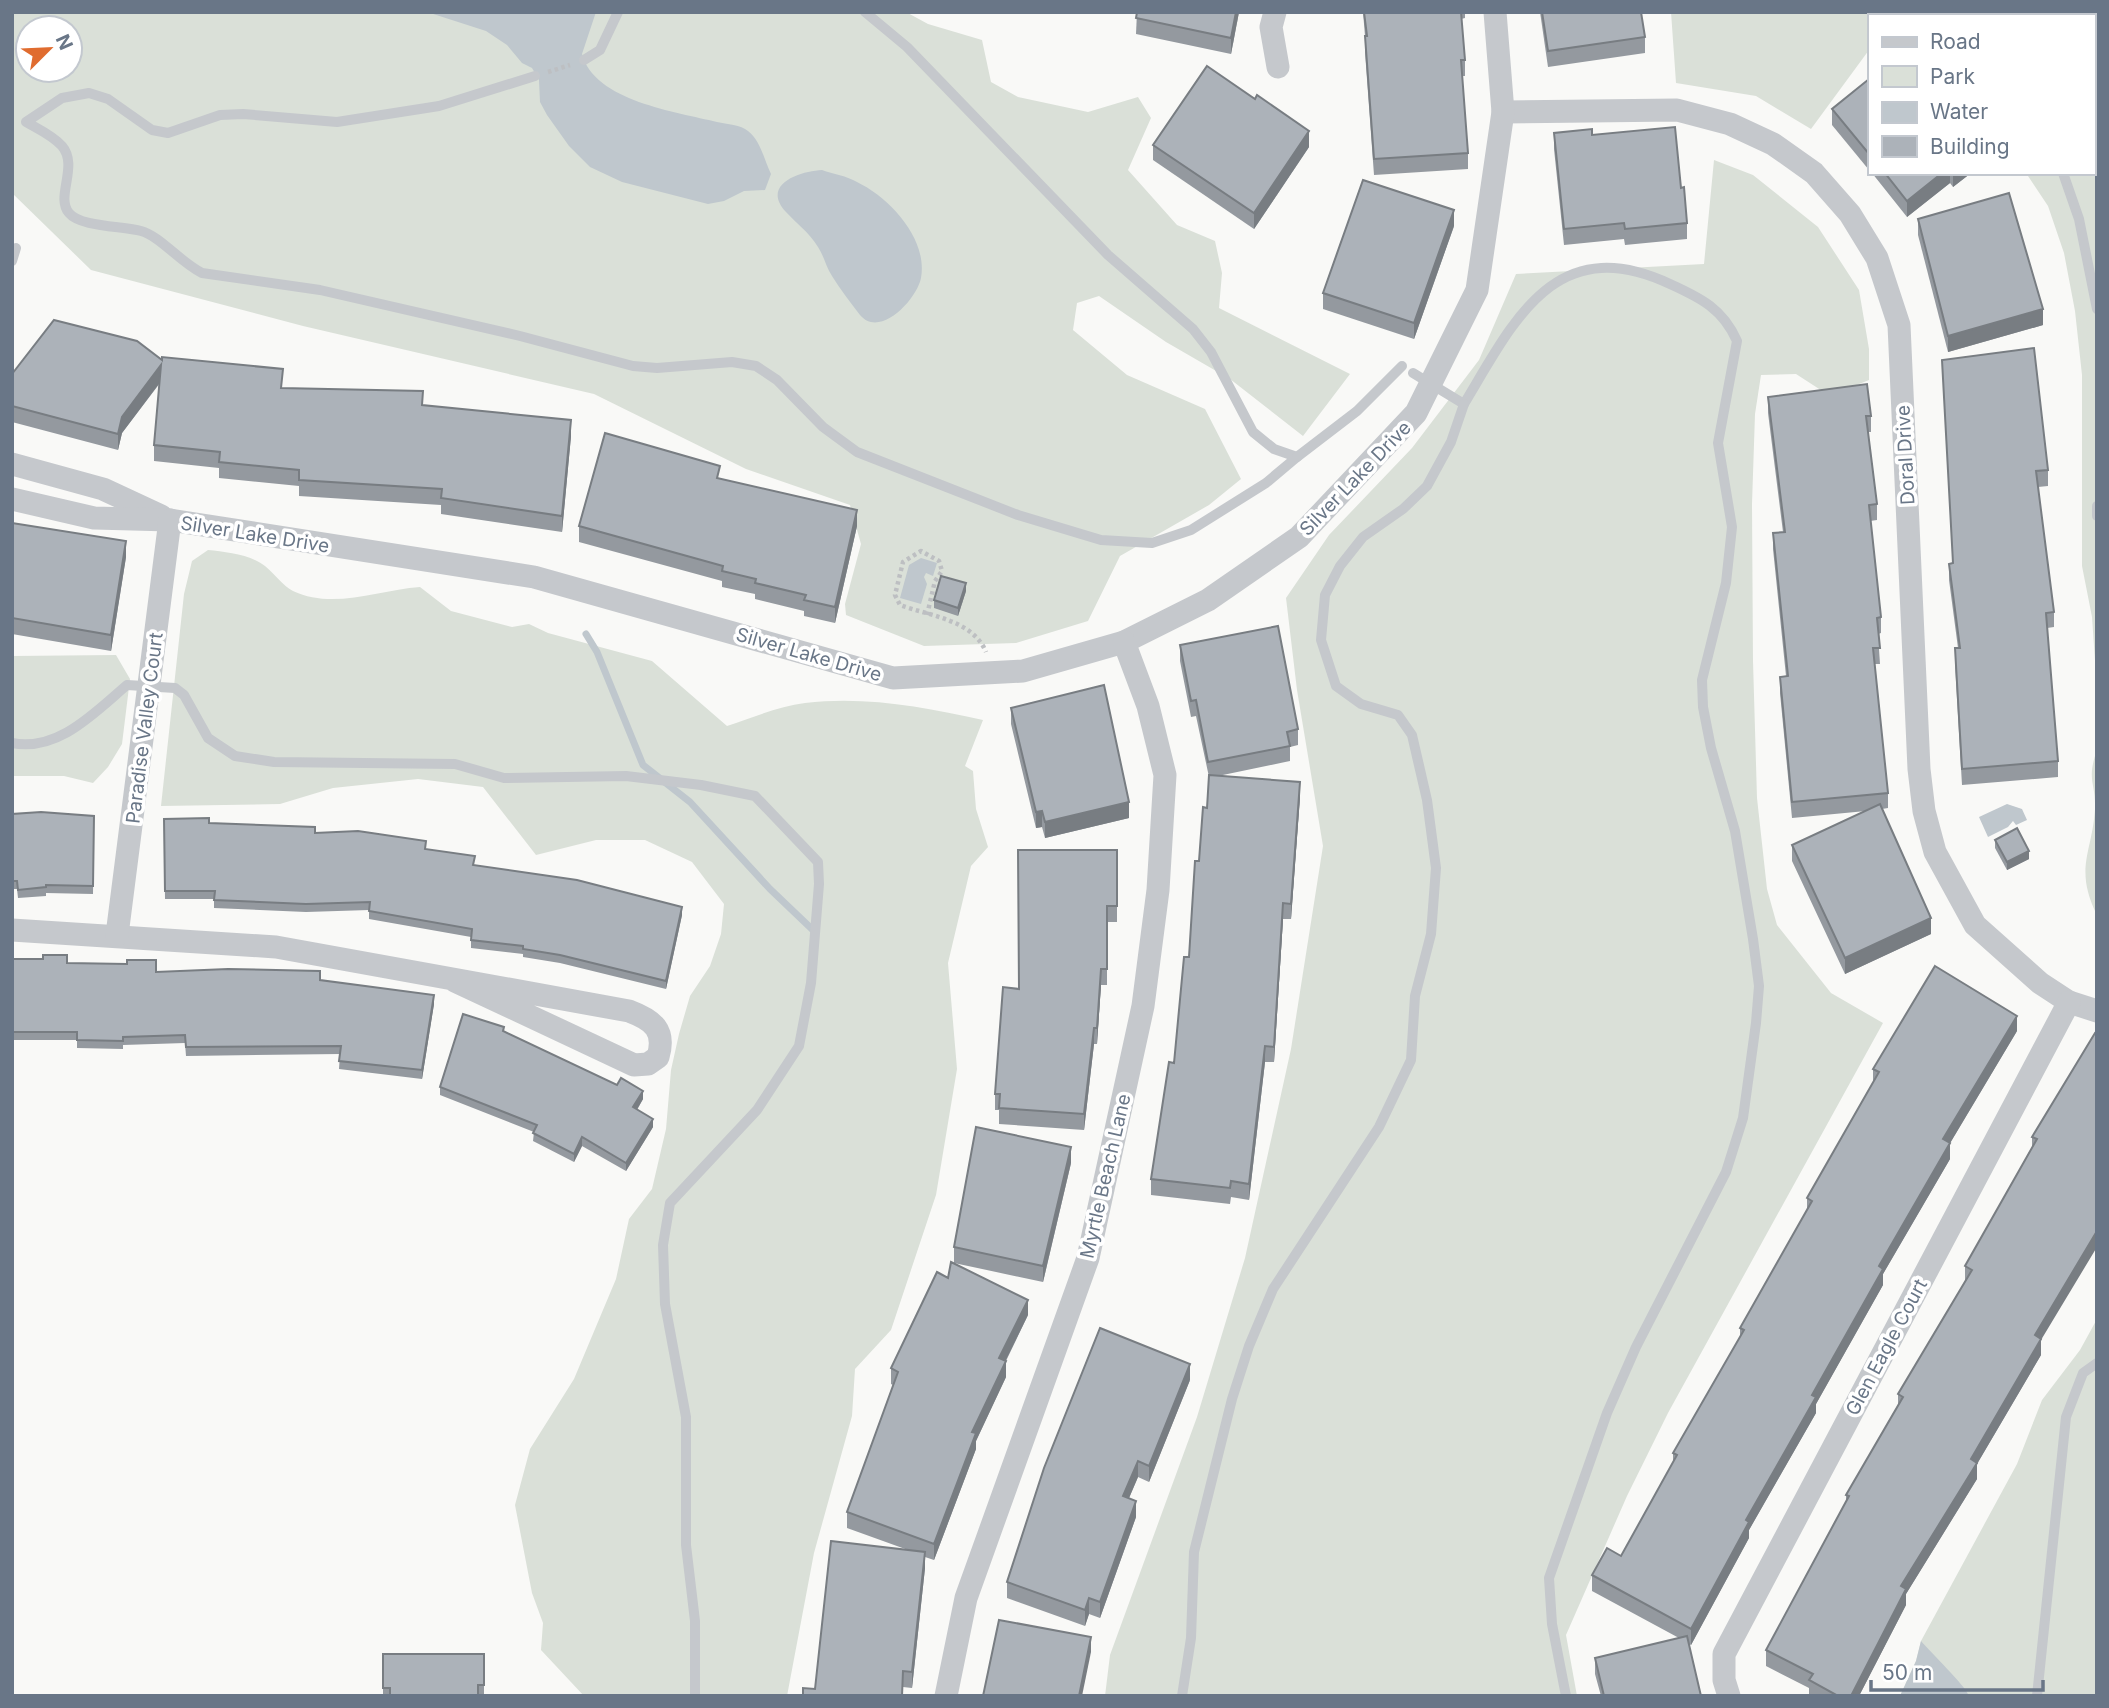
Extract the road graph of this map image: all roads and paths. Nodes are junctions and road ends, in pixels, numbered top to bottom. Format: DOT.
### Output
graph roads {
  1 [pos="618,12"];
  2 [pos="865,12"];
  3 [pos="1275,12"];
  4 [pos="1495,12"];
  5 [pos="584,60"];
  6 [pos="1278,67"];
  7 [pos="535,76"];
  8 [pos="1503,112"];
  9 [pos="12,120"];
  10 [pos="26,122"];
  11 [pos="2064,175"];
  12 [pos="16,248"];
  13 [pos="12,261"];
  14 [pos="2097,309"];
  15 [pos="1402,366"];
  16 [pos="1422,378"];
  17 [pos="1464,404"];
  18 [pos="1297,457"];
  19 [pos="12,464"];
  20 [pos="12,499"];
  21 [pos="2097,506"];
  22 [pos="2097,516"];
  23 [pos="170,520"];
  24 [pos="927,615"];
  25 [pos="1124,642"];
  26 [pos="993,673"];
  27 [pos="149,685"];
  28 [pos="12,743"];
  29 [pos="12,930"];
  30 [pos="117,935"];
  31 [pos="455,981"];
  32 [pos="2069,1002"];
  33 [pos="2097,1011"];
  34 [pos="2097,1363"];
  35 [pos="695,1696"];
  36 [pos="946,1696"];
  37 [pos="1182,1696"];
  38 [pos="1566,1696"];
  39 [pos="1729,1696"];
  40 [pos="2037,1696"];
  1 -- 5 [label="lane"];
  2 -- 18 [label="lane"];
  3 -- 6 [label="street"];
  4 -- 8 [label="street, Silver Lake Drive"];
  5 -- 7 [label="path"];
  7 -- 10 [label="lane"];
  8 -- 16 [label="street, Silver Lake Drive"];
  8 -- 32 [label="street, Doral Drive"];
  9 -- 10 [label="lane"];
  10 -- 18 [label="lane"];
  11 -- 14 [label="lane"];
  12 -- 13 [label="lane"];
  15 -- 18 [label="lane"];
  16 -- 17 [label="lane"];
  16 -- 25 [label="street, Silver Lake Drive"];
  17 -- 37 [label="lane"];
  17 -- 38 [label="lane"];
  19 -- 23 [label="street, Silver Lake Drive"];
  20 -- 23 [label="street, Silver Lake Drive"];
  21 -- 22 [label="lane"];
  23 -- 26 [label="street, Silver Lake Drive"];
  23 -- 27 [label="street, Paradise Valley Court"];
  24 -- 24 [label="path"];
  24 -- 26 [label="path"];
  25 -- 26 [label="street, Silver Lake Drive"];
  25 -- 36 [label="street, Myrtle Beach Lane"];
  27 -- 28 [label="lane"];
  27 -- 30 [label="street, Paradise Valley Court"];
  27 -- 35 [label="lane"];
  29 -- 30 [label="street"];
  30 -- 31 [label="street"];
  31 -- 31 [label="street"];
  32 -- 33 [label="street, Doral Drive"];
  32 -- 39 [label="street, Glen Eagle Court"];
  34 -- 40 [label="lane"];
}
